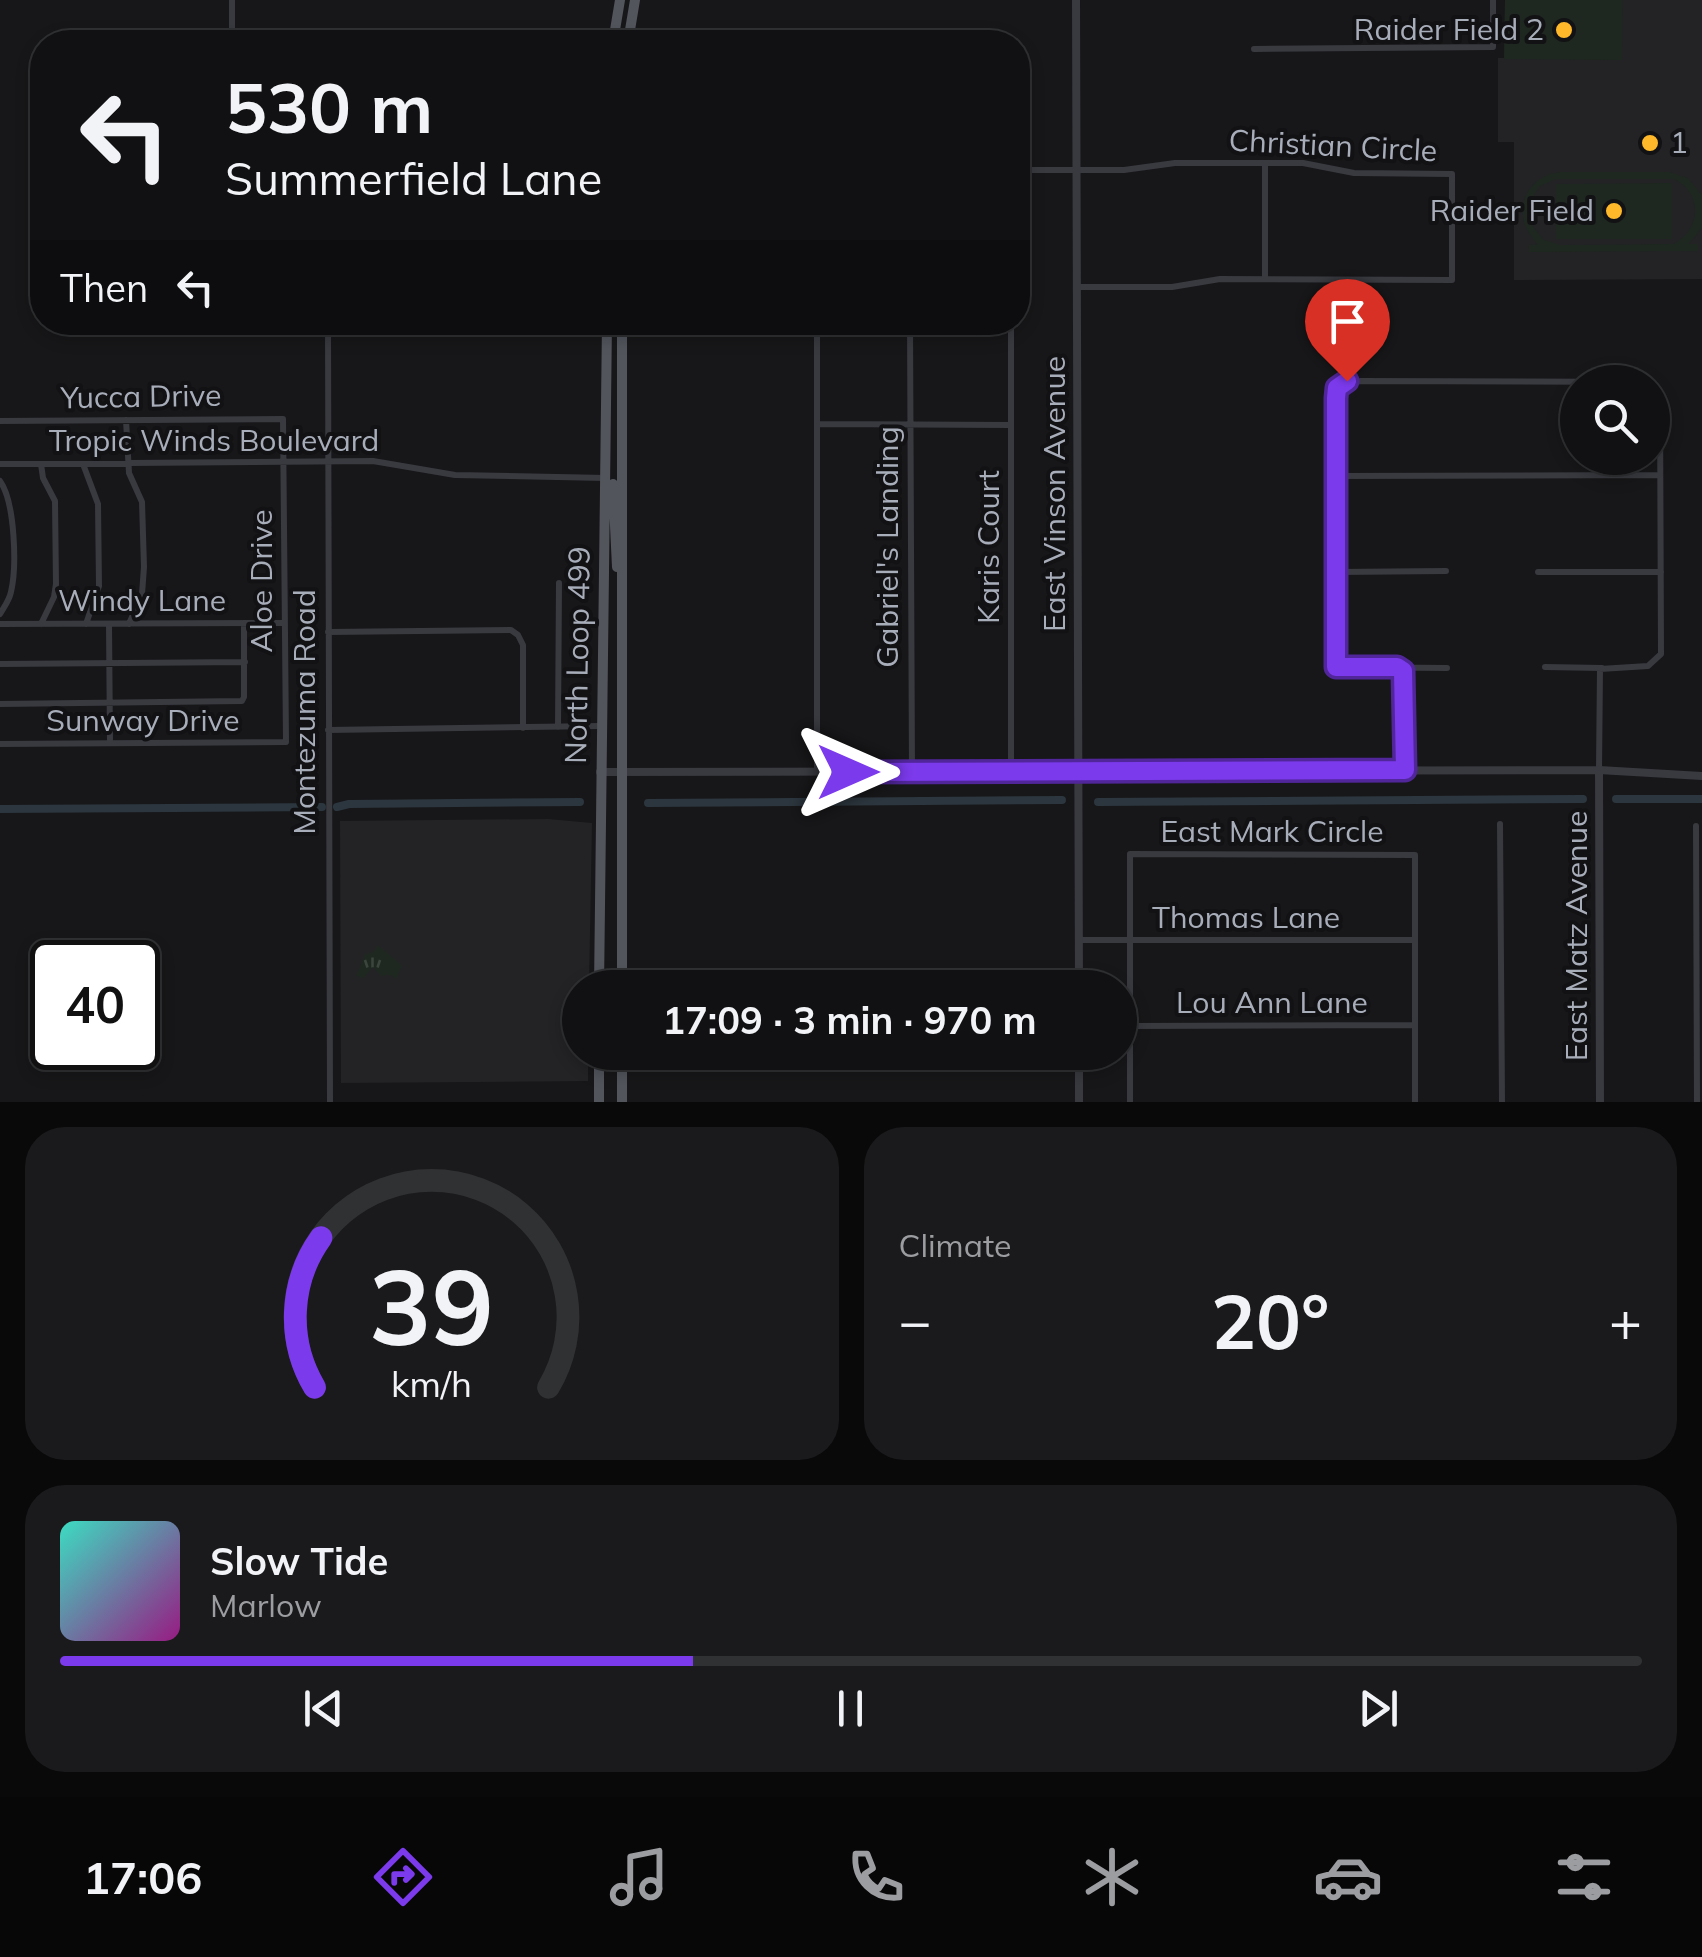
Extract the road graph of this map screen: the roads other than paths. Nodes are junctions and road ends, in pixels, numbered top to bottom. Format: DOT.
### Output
graph roads {
  1 [pos="232,0"];
  2 [pos="620,0"];
  3 [pos="635,0"];
  4 [pos="1076,0"];
  5 [pos="1493,0"];
  6 [pos="232,30"];
  7 [pos="615,30"];
  8 [pos="630,30"];
  9 [pos="1254,49"];
  10 [pos="1265,163"];
  11 [pos="1030,170"];
  12 [pos="1076,170"];
  13 [pos="1265,279"];
  14 [pos="1077,286"];
  15 [pos="328,335"];
  16 [pos="607,335"];
  17 [pos="622,335"];
  18 [pos="818,335"];
  19 [pos="910,335"];
  20 [pos="1011,335"];
  21 [pos="1560,381"];
  22 [pos="283,418"];
  23 [pos="126,420"];
  24 [pos="0,421"];
  25 [pos="818,424"];
  26 [pos="910,425"];
  27 [pos="1011,425"];
  28 [pos="328,461"];
  29 [pos="284,462"];
  30 [pos="0,464"];
  31 [pos="41,464"];
  32 [pos="83,464"];
  33 [pos="129,464"];
  34 [pos="1661,475"];
  35 [pos="1336,476"];
  36 [pos="606,478"];
  37 [pos="0,480"];
  38 [pos="1337,572"];
  39 [pos="1446,572"];
  40 [pos="1538,572"];
  41 [pos="1661,572"];
  42 [pos="559,583"];
  43 [pos="622,592"];
  44 [pos="0,614"];
  45 [pos="244,623"];
  46 [pos="285,623"];
  47 [pos="0,624"];
  48 [pos="41,624"];
  49 [pos="86,624"];
  50 [pos="109,624"];
  51 [pos="129,624"];
  52 [pos="328,632"];
  53 [pos="244,662"];
  54 [pos="109,663"];
  55 [pos="0,664"];
  56 [pos="1545,667"];
  57 [pos="1400,668"];
  58 [pos="1447,668"];
  59 [pos="1602,668"];
  60 [pos="110,703"];
  61 [pos="0,704"];
  62 [pos="600,726"];
  63 [pos="558,727"];
  64 [pos="523,728"];
  65 [pos="328,730"];
  66 [pos="286,742"];
  67 [pos="0,744"];
  68 [pos="110,744"];
  69 [pos="1405,770"];
  70 [pos="1599,770"];
  71 [pos="1011,771"];
  72 [pos="1078,771"];
  73 [pos="600,772"];
  74 [pos="623,772"];
  75 [pos="817,772"];
  76 [pos="912,772"];
  77 [pos="1702,776"];
  78 [pos="1500,824"];
  79 [pos="1696,826"];
  80 [pos="1078,940"];
  81 [pos="1130,940"];
  82 [pos="1414,940"];
  83 [pos="601,970"];
  84 [pos="622,970"];
  85 [pos="1079,970"];
  86 [pos="1130,970"];
  87 [pos="1414,1025"];
  88 [pos="1137,1026"];
  89 [pos="599,1070"];
  90 [pos="622,1070"];
  91 [pos="1079,1070"];
  92 [pos="1130,1070"];
  93 [pos="330,1102"];
  94 [pos="599,1102"];
  95 [pos="622,1102"];
  96 [pos="1079,1102"];
  97 [pos="1130,1102"];
  98 [pos="1415,1102"];
  99 [pos="1502,1102"];
  100 [pos="1600,1102"];
  101 [pos="1697,1102"];
  1 -- 6 [label="street"];
  2 -- 7 [label="main road"];
  3 -- 8 [label="main road"];
  4 -- 12 [label="street, East Vinson Avenue"];
  5 -- 9 [label="street"];
  10 -- 12 [label="street, Christian Circle"];
  10 -- 13 [label="street"];
  10 -- 13 [label="street, Christian Circle"];
  11 -- 12 [label="street, Christian Circle"];
  12 -- 14 [label="street, East Vinson Avenue"];
  13 -- 14 [label="street"];
  14 -- 72 [label="street, East Vinson Avenue"];
  15 -- 28 [label="street, Montezuma Road"];
  16 -- 36 [label="main road, North Loop 499"];
  17 -- 43 [label="main road, North Loop 499"];
  18 -- 25 [label="street"];
  19 -- 26 [label="street, Gabriel's Landing"];
  20 -- 27 [label="street, Karis Court"];
  21 -- 35 [label="street"];
  22 -- 23 [label="street, Yucca Drive"];
  22 -- 29 [label="street, Aloe Drive"];
  23 -- 24 [label="street, Yucca Drive"];
  23 -- 33 [label="street"];
  25 -- 26 [label="street"];
  25 -- 75 [label="street"];
  26 -- 27 [label="street"];
  26 -- 76 [label="street, Gabriel's Landing"];
  27 -- 71 [label="street, Karis Court"];
  28 -- 29 [label="street, Tropic Winds Boulevard"];
  28 -- 36 [label="street, Tropic Winds Boulevard"];
  28 -- 52 [label="street, Montezuma Road"];
  29 -- 33 [label="street, Tropic Winds Boulevard"];
  29 -- 46 [label="street, Aloe Drive"];
  30 -- 31 [label="street, Tropic Winds Boulevard"];
  31 -- 32 [label="street, Tropic Winds Boulevard"];
  31 -- 48 [label="street"];
  32 -- 33 [label="street, Tropic Winds Boulevard"];
  32 -- 49 [label="street"];
  33 -- 51 [label="street"];
  34 -- 35 [label="street"];
  34 -- 41 [label="street"];
  35 -- 38 [label="street"];
  36 -- 43 [label="main road"];
  36 -- 62 [label="main road, North Loop 499"];
  37 -- 44 [label="street"];
  38 -- 39 [label="street"];
  38 -- 57 [label="street"];
  40 -- 41 [label="street"];
  41 -- 59 [label="street"];
  42 -- 63 [label="street"];
  43 -- 74 [label="main road, North Loop 499"];
  45 -- 46 [label="street, Windy Lane"];
  45 -- 51 [label="street, Windy Lane"];
  45 -- 53 [label="street"];
  46 -- 66 [label="street, Aloe Drive"];
  47 -- 48 [label="street, Windy Lane"];
  48 -- 49 [label="street, Windy Lane"];
  49 -- 50 [label="street, Windy Lane"];
  50 -- 51 [label="street, Windy Lane"];
  50 -- 54 [label="street"];
  52 -- 64 [label="street"];
  52 -- 65 [label="street, Montezuma Road"];
  53 -- 54 [label="street"];
  53 -- 60 [label="street"];
  54 -- 55 [label="street"];
  54 -- 60 [label="street"];
  56 -- 59 [label="street"];
  57 -- 58 [label="street"];
  57 -- 69 [label="street"];
  59 -- 70 [label="street"];
  60 -- 61 [label="street"];
  60 -- 68 [label="street"];
  62 -- 63 [label="street"];
  62 -- 73 [label="main road, North Loop 499"];
  63 -- 64 [label="street"];
  64 -- 65 [label="street"];
  65 -- 93 [label="street, Montezuma Road"];
  66 -- 68 [label="street, Sunway Drive"];
  67 -- 68 [label="street, Sunway Drive"];
  69 -- 70 [label="street"];
  69 -- 72 [label="street"];
  70 -- 77 [label="street"];
  70 -- 100 [label="street, East Matz Avenue"];
  71 -- 72 [label="street"];
  71 -- 76 [label="street"];
  72 -- 80 [label="street, East Vinson Avenue"];
  73 -- 74 [label="street"];
  73 -- 83 [label="main road, North Loop 499"];
  74 -- 75 [label="street"];
  74 -- 84 [label="main road, North Loop 499"];
  75 -- 76 [label="street"];
  78 -- 99 [label="street"];
  79 -- 101 [label="street"];
  80 -- 81 [label="street, Thomas Lane"];
  80 -- 85 [label="street, East Vinson Avenue"];
  81 -- 82 [label="street, Thomas Lane"];
  81 -- 82 [label="street, East Mark Circle"];
  81 -- 86 [label="street"];
  82 -- 87 [label="street"];
  87 -- 88 [label="street, Lou Ann Lane"];
  87 -- 98 [label="street"];
  89 -- 94 [label="main road"];
  90 -- 95 [label="main road"];
  91 -- 96 [label="street"];
  92 -- 97 [label="street"];
}
